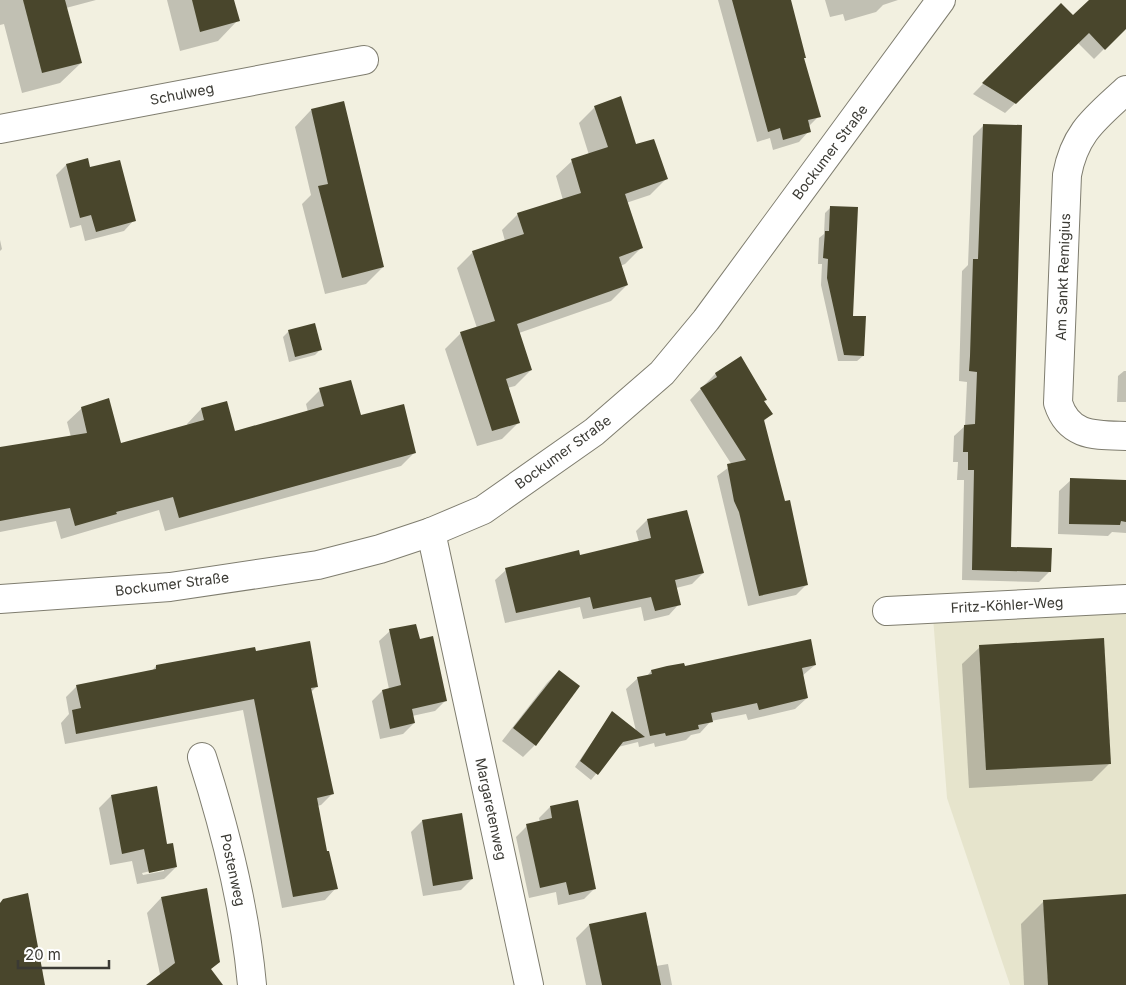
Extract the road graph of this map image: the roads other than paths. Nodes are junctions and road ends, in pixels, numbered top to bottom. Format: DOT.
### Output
graph roads {
  1 [pos="941,0"];
  2 [pos="364,60"];
  3 [pos="1126,90"];
  4 [pos="0,129"];
  5 [pos="1126,436"];
  6 [pos="431,532"];
  7 [pos="0,598"];
  8 [pos="1126,599"];
  9 [pos="887,611"];
  10 [pos="202,757"];
  11 [pos="252,985"];
  12 [pos="529,985"];
  1 -- 6 [label="street, Bockumer Straße"];
  2 -- 4 [label="street, Schulweg"];
  3 -- 5 [label="street, Am Sankt Remigius"];
  6 -- 7 [label="street, Bockumer Straße"];
  6 -- 12 [label="street, Margaretenweg"];
  8 -- 9 [label="street, Fritz-Köhler-Weg"];
  10 -- 11 [label="street, Postenweg"];
}
